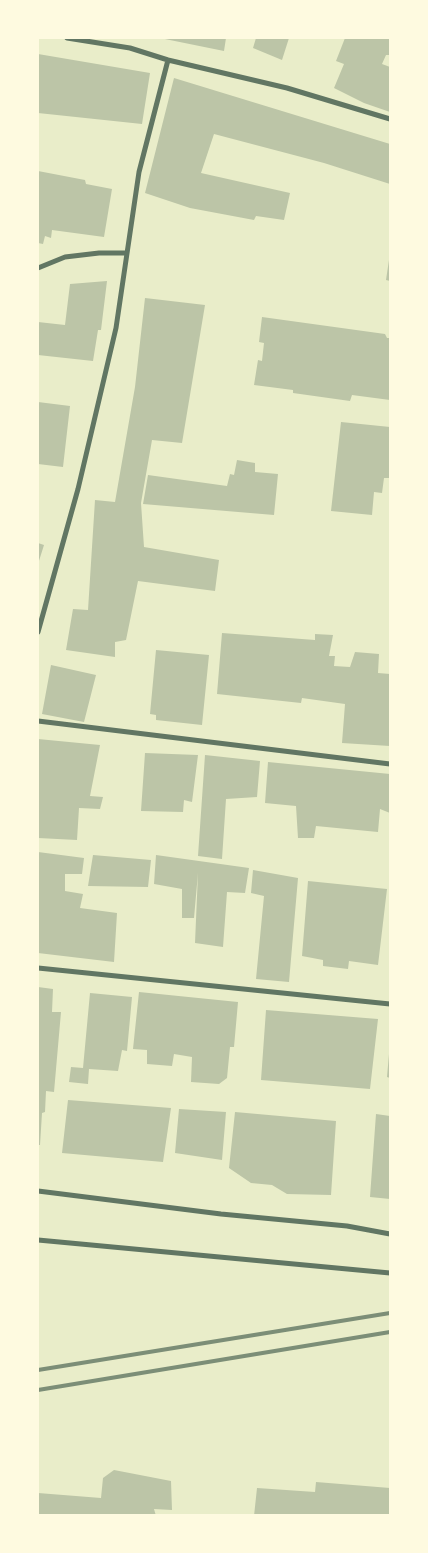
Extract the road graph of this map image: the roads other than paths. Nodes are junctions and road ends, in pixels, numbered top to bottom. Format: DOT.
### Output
graph roads {
  1 [pos="67,38"];
  2 [pos="168,60"];
  3 [pos="390,119"];
  4 [pos="126,253"];
  5 [pos="38,268"];
  6 [pos="38,632"];
  7 [pos="38,720"];
  8 [pos="390,764"];
  9 [pos="38,968"];
  10 [pos="390,1004"];
  11 [pos="38,1191"];
  12 [pos="390,1234"];
  13 [pos="38,1240"];
  14 [pos="390,1273"];
  1 -- 2 [label="street"];
  2 -- 3 [label="street"];
  2 -- 4 [label="street"];
  4 -- 5 [label="street"];
  4 -- 6 [label="street"];
  7 -- 8 [label="street"];
  9 -- 10 [label="street"];
  11 -- 12 [label="street"];
  13 -- 14 [label="street"];
}
